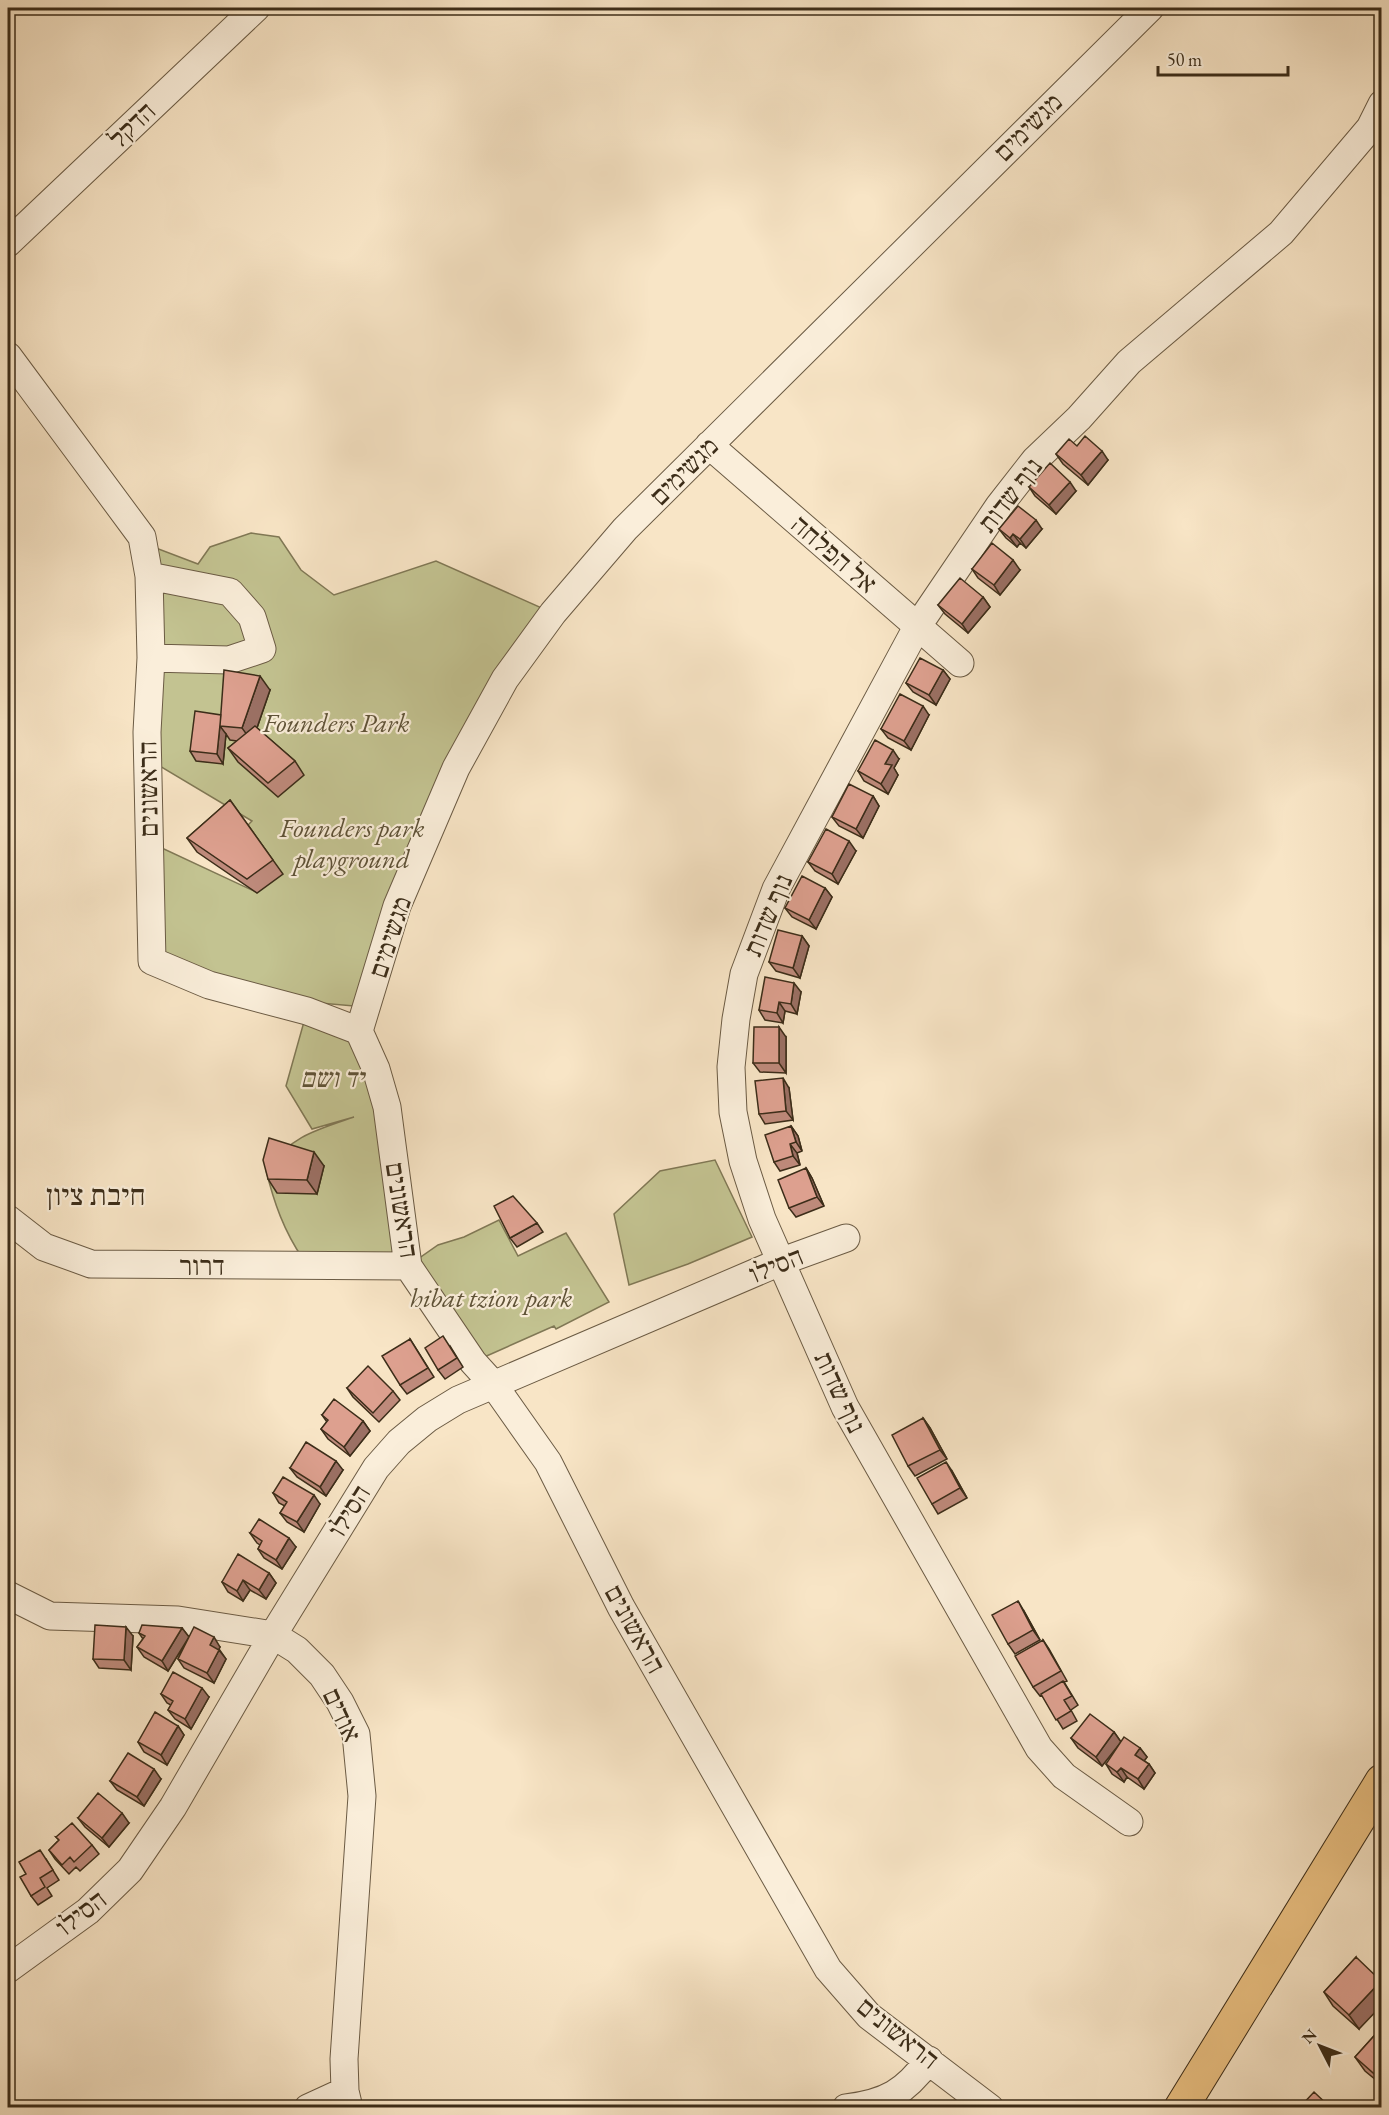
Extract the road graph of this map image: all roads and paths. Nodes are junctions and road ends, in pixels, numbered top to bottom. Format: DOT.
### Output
graph roads {
  1 [pos="256,8"];
  2 [pos="1150,8"];
  3 [pos="1382,104"];
  4 [pos="8,243"];
  5 [pos="8,356"];
  6 [pos="710,444"];
  7 [pos="150,576"];
  8 [pos="917,627"];
  9 [pos="151,658"];
  10 [pos="960,663"];
  11 [pos="359,1031"];
  12 [pos="8,1219"];
  13 [pos="846,1238"];
  14 [pos="780,1262"];
  15 [pos="408,1266"];
  16 [pos="493,1384"];
  17 [pos="8,1594"];
  18 [pos="273,1635"];
  19 [pos="1382,1780"];
  20 [pos="1129,1821"];
  21 [pos="1305,1908"];
  22 [pos="8,1969"];
  23 [pos="929,2060"];
  24 [pos="347,2099"];
  25 [pos="308,2108"];
  26 [pos="846,2108"];
  27 [pos="990,2108"];
  28 [pos="1181,2108"];
  29 [pos="1207,2108"];
  1 -- 4 [label="street, הדקל"];
  2 -- 6 [label="street, מגשימים"];
  3 -- 8 [label="street, נוף שדות"];
  5 -- 7 [label="street, הראשונים"];
  6 -- 8 [label="street, אל הפלחה"];
  6 -- 11 [label="street, מגשימים"];
  7 -- 9 [label="street, הראשונים"];
  7 -- 9 [label="street"];
  8 -- 10 [label="street, אל הפלחה"];
  8 -- 14 [label="street, נוף שדות"];
  9 -- 11 [label="street, הראשונים"];
  11 -- 15 [label="street, הראשונים"];
  12 -- 15 [label="street, דרור"];
  13 -- 14 [label="street, הסילו"];
  14 -- 16 [label="street, הסילו"];
  14 -- 20 [label="street, נוף שדות"];
  15 -- 16 [label="street, הראשונים"];
  16 -- 18 [label="street, הסילו"];
  16 -- 23 [label="street, הראשונים"];
  17 -- 18 [label="street, אודים"];
  18 -- 22 [label="street, הסילו"];
  18 -- 24 [label="street, אודים"];
  19 -- 21 [label="main road"];
  21 -- 28 [label="main road"];
  21 -- 29 [label="main road"];
  23 -- 26 [label="street"];
  23 -- 27 [label="street, הראשונים"];
  24 -- 25 [label="street, אודים"];
}
